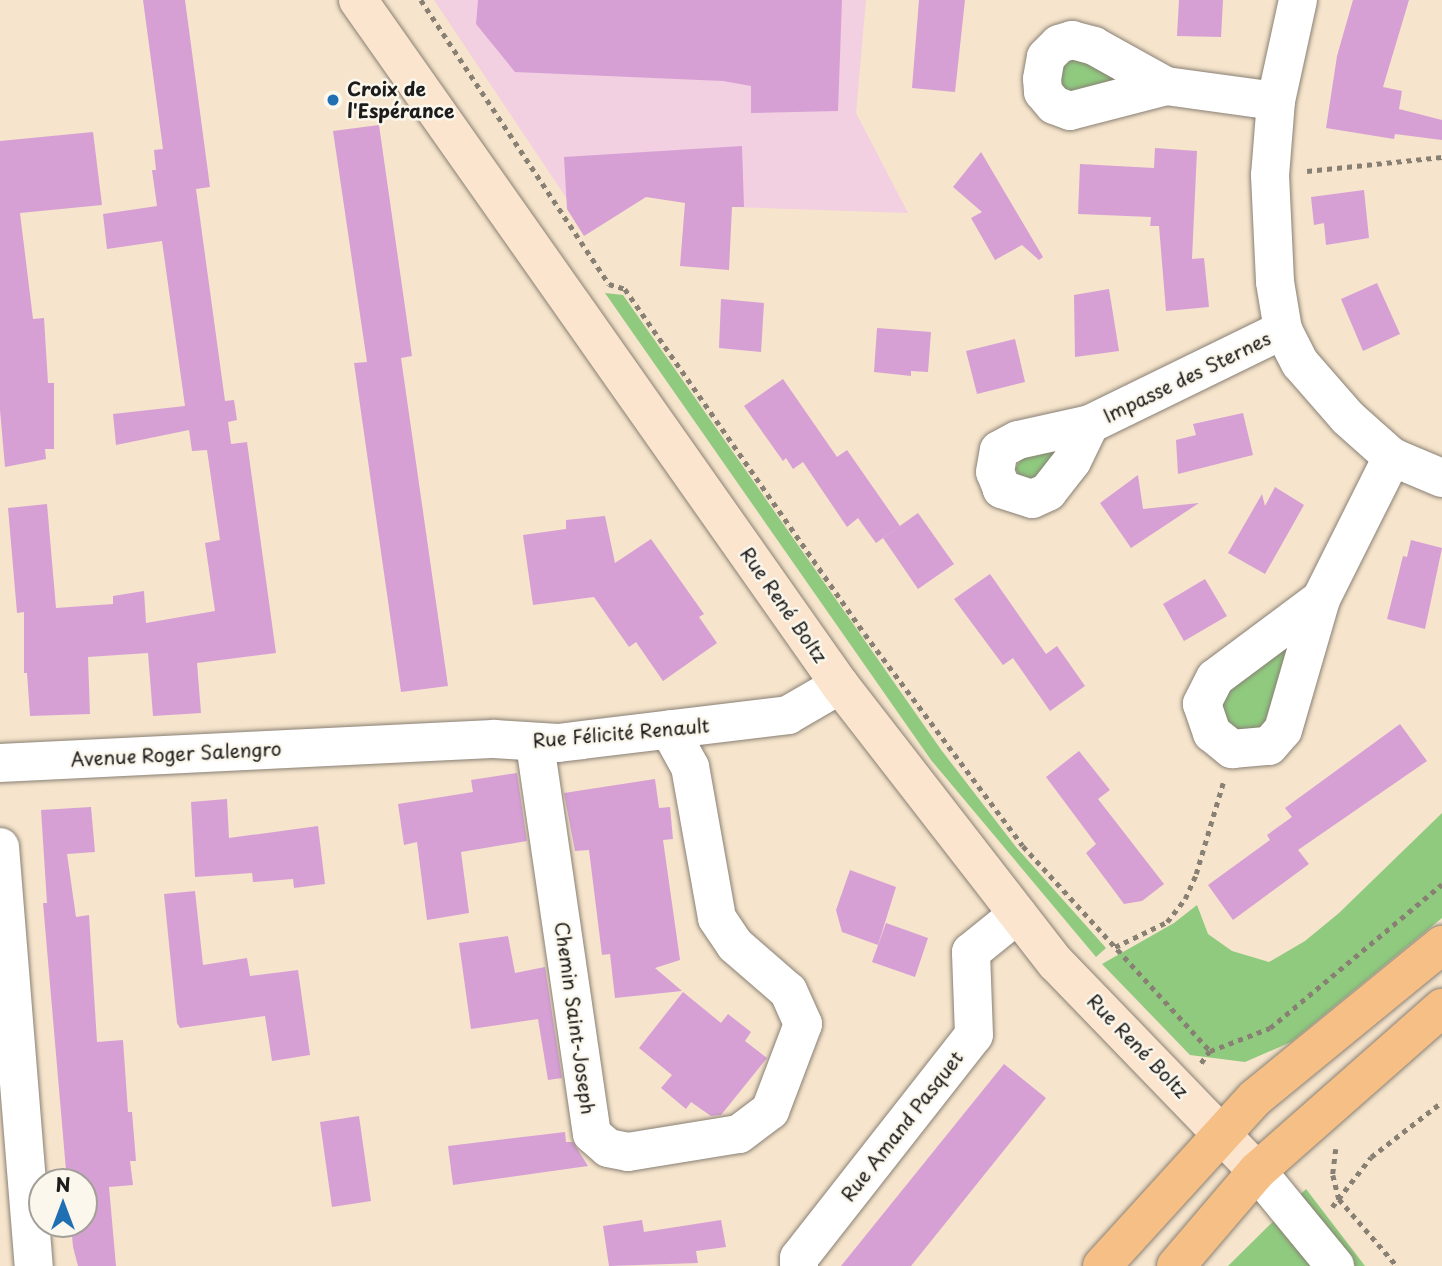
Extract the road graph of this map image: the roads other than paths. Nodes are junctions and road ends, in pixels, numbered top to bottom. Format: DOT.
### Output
graph roads {
  1 [pos="358,0"];
  2 [pos="1298,0"];
  3 [pos="1166,86"];
  4 [pos="1276,101"];
  5 [pos="1283,330"];
  6 [pos="1090,424"];
  7 [pos="1392,457"];
  8 [pos="1442,478"];
  9 [pos="1321,599"];
  10 [pos="840,685"];
  11 [pos="669,729"];
  12 [pos="535,744"];
  13 [pos="351,745"];
  14 [pos="0,763"];
  15 [pos="0,847"];
  16 [pos="1018,914"];
  17 [pos="1442,945"];
  18 [pos="1442,1007"];
  19 [pos="1223,1134"];
  20 [pos="1258,1171"];
  21 [pos="34,1266"];
  22 [pos="799,1266"];
  23 [pos="1102,1266"];
  24 [pos="1176,1266"];
  25 [pos="1335,1266"];
  1 -- 10 [label="main road, Rue René Boltz"];
  2 -- 4 [label="street"];
  3 -- 4 [label="street"];
  4 -- 5 [label="street"];
  5 -- 6 [label="street, Impasse des Sternes"];
  5 -- 7 [label="street"];
  7 -- 8 [label="street"];
  7 -- 9 [label="street"];
  9 -- 9 [label="street"];
  10 -- 11 [label="street, Rue Félicité Renault"];
  10 -- 16 [label="main road, Rue René Boltz"];
  11 -- 12 [label="street, Rue Félicité Renault"];
  11 -- 12 [label="street, Chemin Saint-Joseph"];
  12 -- 13 [label="street, Rue Félicité Renault"];
  13 -- 14 [label="street, Avenue Roger Salengro"];
  15 -- 21 [label="street"];
  16 -- 19 [label="main road, Rue René Boltz"];
  16 -- 22 [label="street, Rue Amand Pasquet"];
  17 -- 19 [label="main road"];
  18 -- 20 [label="main road"];
  19 -- 20 [label="main road, Rue René Boltz"];
  19 -- 23 [label="main road"];
  20 -- 24 [label="main road"];
  20 -- 25 [label="street"];
}
